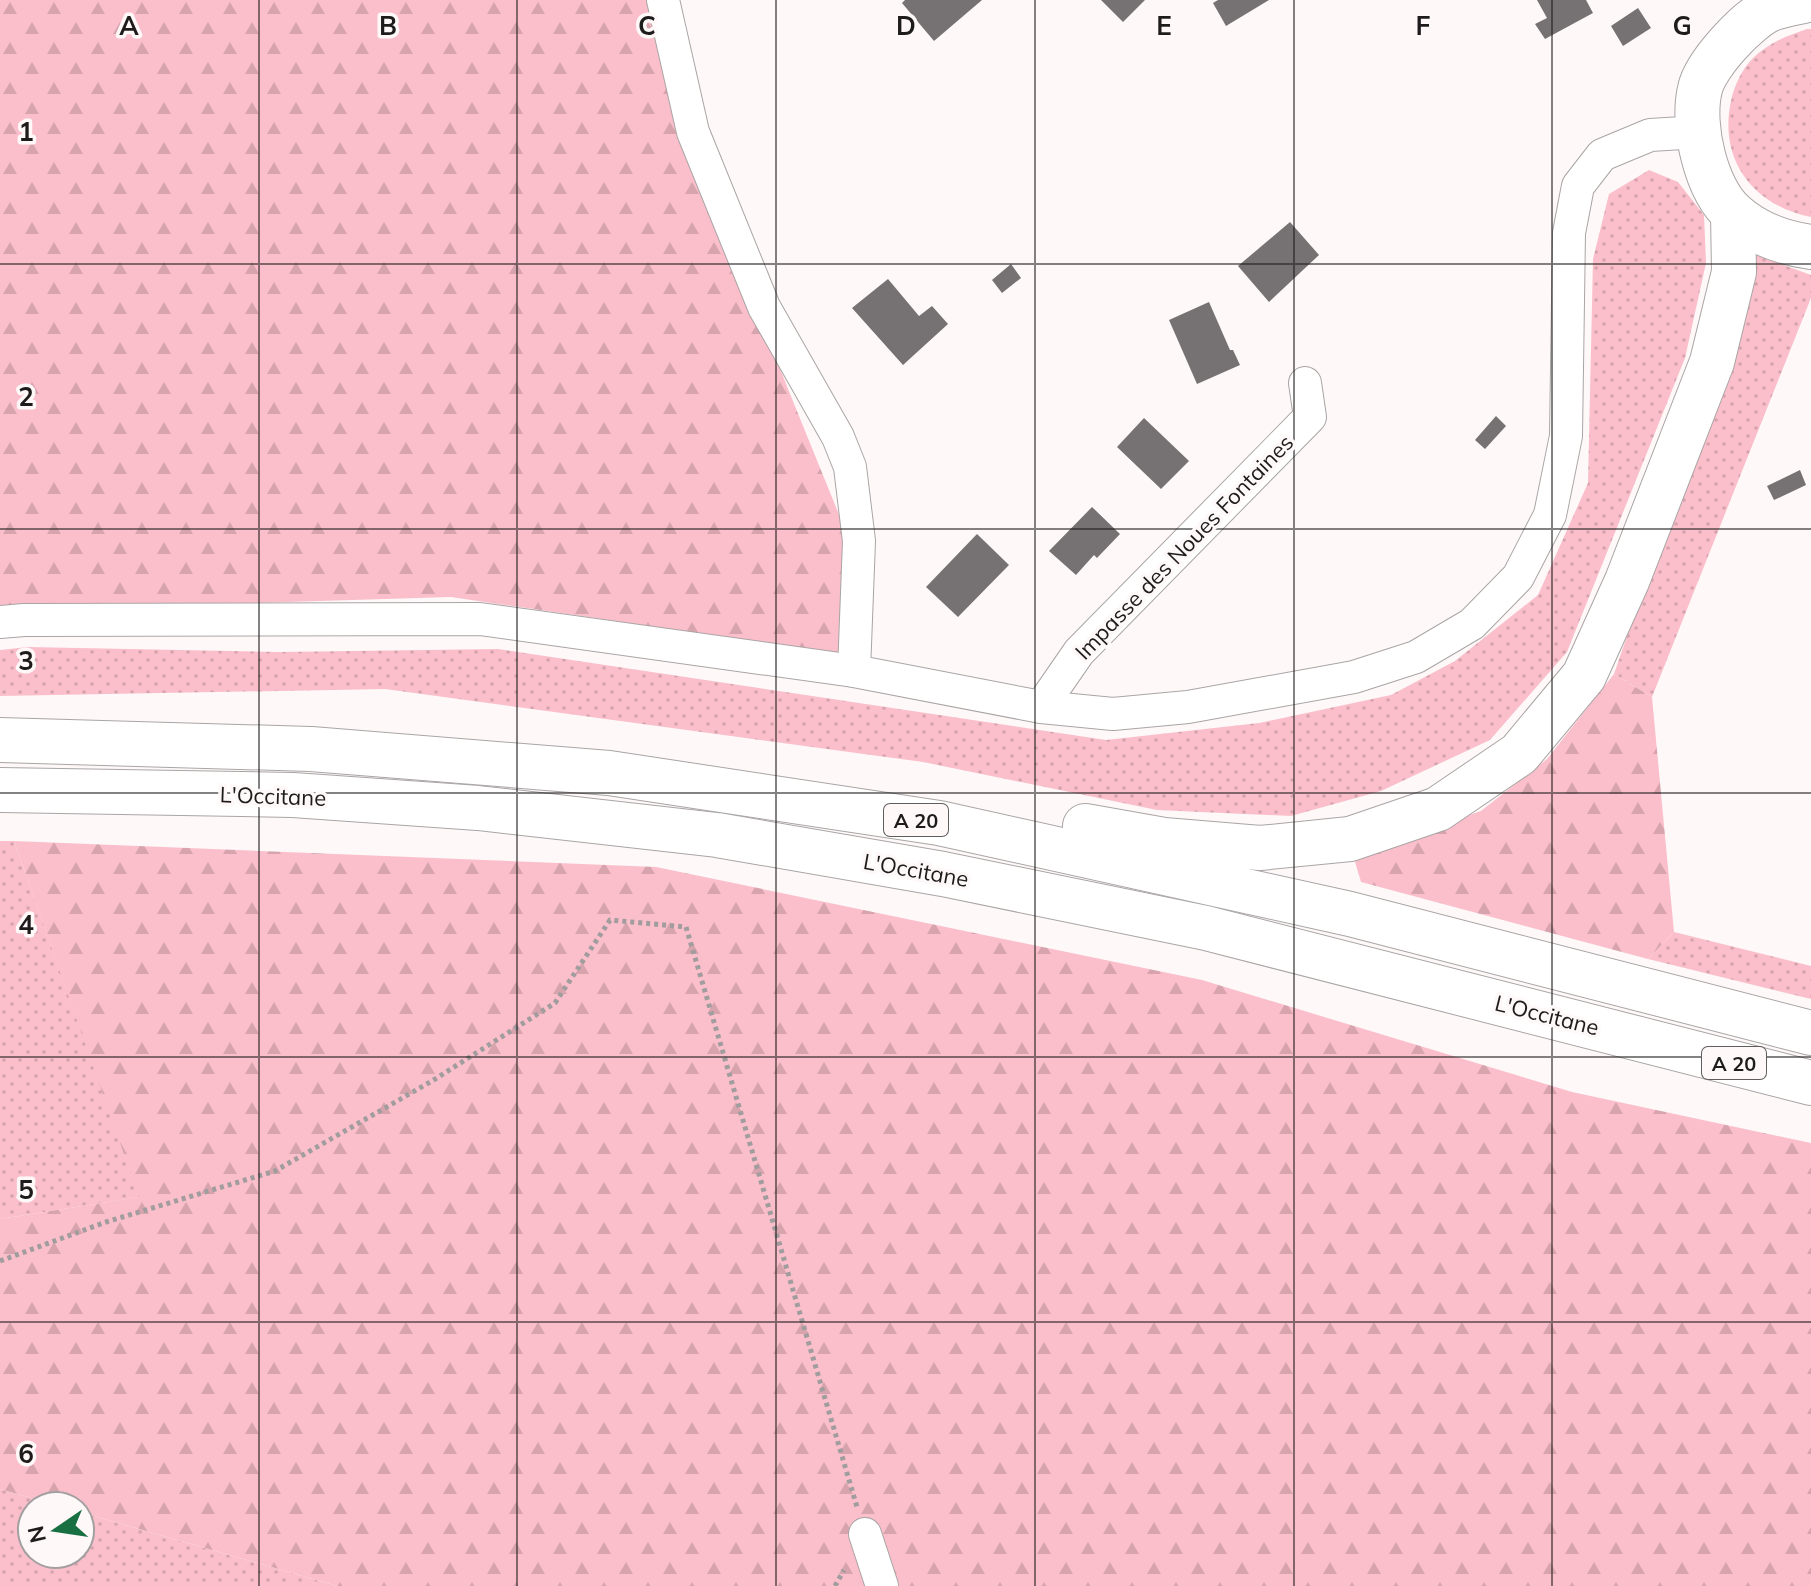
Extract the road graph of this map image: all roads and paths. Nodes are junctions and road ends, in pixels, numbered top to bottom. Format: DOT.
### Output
graph roads {
  1 [pos="663,0"];
  2 [pos="1807,0"];
  3 [pos="1730,21"];
  4 [pos="1699,132"];
  5 [pos="1733,214"];
  6 [pos="1811,247"];
  7 [pos="1305,383"];
  8 [pos="0,622"];
  9 [pos="854,671"];
  10 [pos="1041,707"];
  11 [pos="0,740"];
  12 [pos="0,790"];
  13 [pos="939,823"];
  14 [pos="1811,1033"];
  15 [pos="1657,1043"];
  16 [pos="1811,1083"];
  17 [pos="1811,1114"];
  18 [pos="0,1261"];
  19 [pos="865,1534"];
  20 [pos="882,1586"];
  1 -- 9 [label="street"];
  2 -- 3 [label="main road"];
  3 -- 4 [label="main road"];
  4 -- 5 [label="main road"];
  4 -- 10 [label="street"];
  5 -- 6 [label="main road"];
  5 -- 13 [label="main road"];
  7 -- 10 [label="street, Impasse des Noues Fontaines"];
  8 -- 9 [label="street"];
  9 -- 10 [label="street"];
  11 -- 13 [label="main road, A 20"];
  12 -- 15 [label="main road, L'Occitane / A 20"];
  13 -- 14 [label="main road, A 20"];
  15 -- 16 [label="main road, L'Occitane / A 20"];
  15 -- 17 [label="main road"];
  18 -- 19 [label="path"];
  19 -- 20 [label="street"];
}
